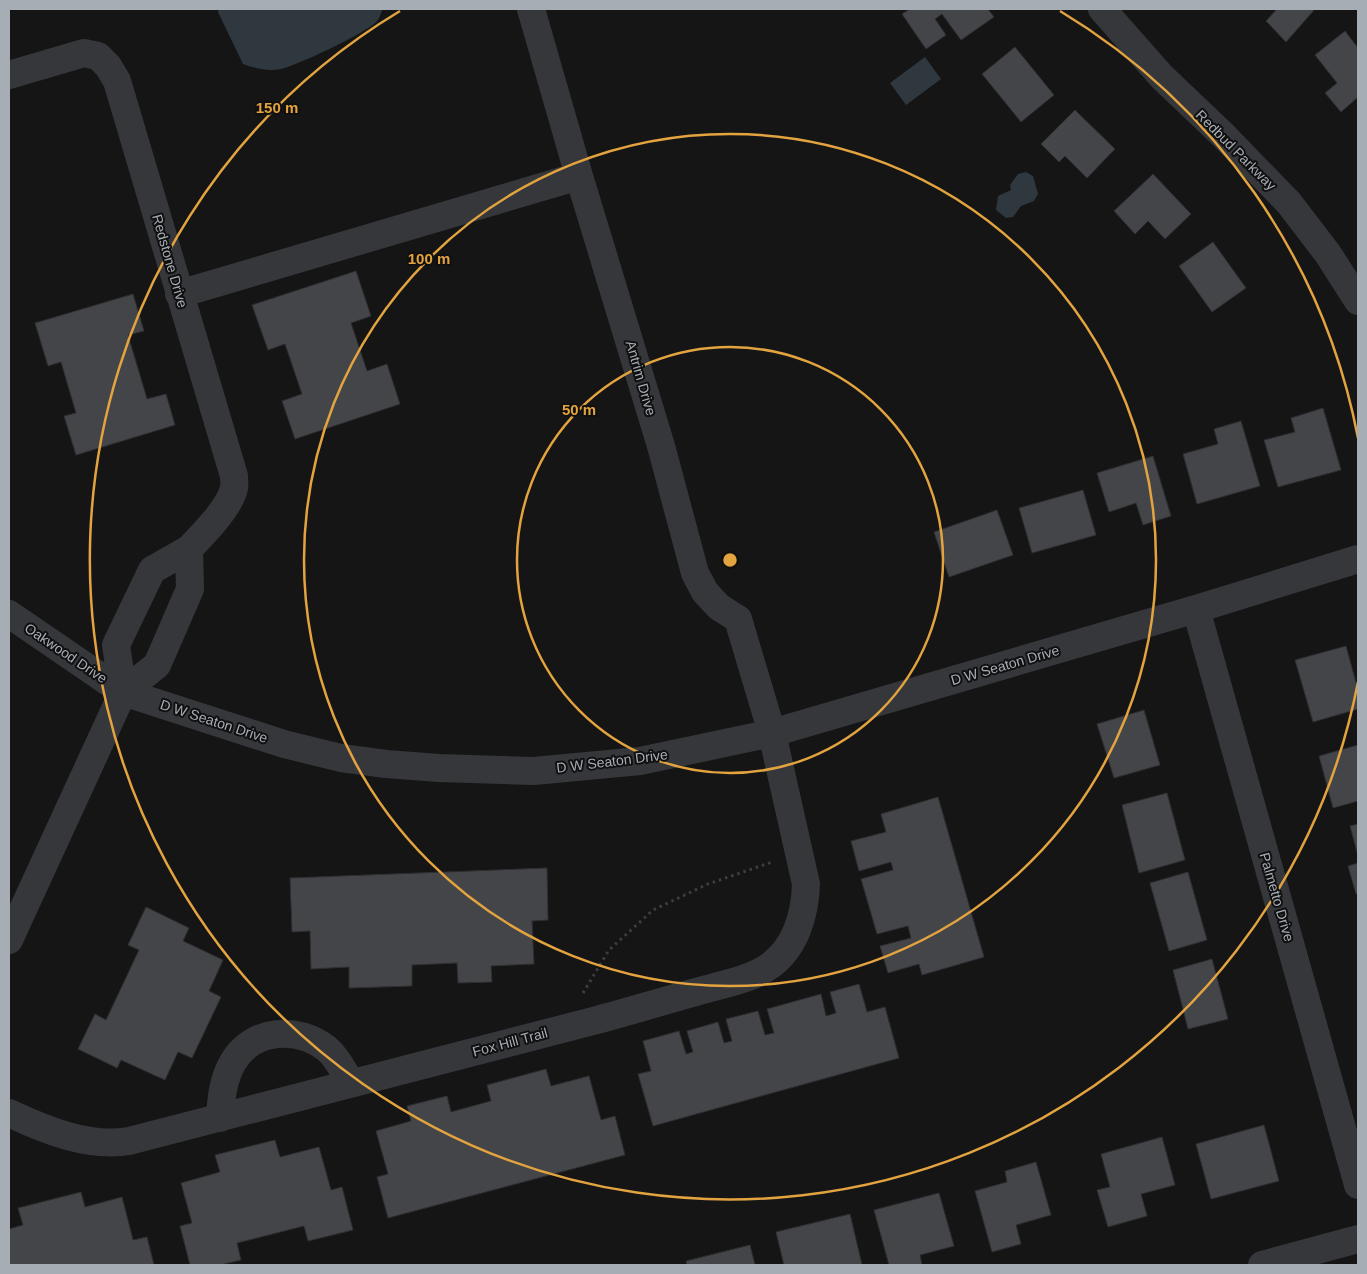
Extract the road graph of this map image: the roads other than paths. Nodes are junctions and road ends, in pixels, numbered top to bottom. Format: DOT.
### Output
graph roads {
  1 [pos="531,9"];
  2 [pos="1102,9"];
  3 [pos="9,75"];
  4 [pos="579,176"];
  5 [pos="179,294"];
  6 [pos="1358,301"];
  7 [pos="189,549"];
  8 [pos="1358,559"];
  9 [pos="1196,610"];
  10 [pos="9,614"];
  11 [pos="123,692"];
  12 [pos="772,733"];
  13 [pos="9,940"];
  14 [pos="351,1083"];
  15 [pos="9,1113"];
  16 [pos="220,1118"];
  17 [pos="1358,1185"];
  18 [pos="1358,1239"];
  19 [pos="1262,1265"];
  1 -- 4 [label="street, Antrim Drive"];
  2 -- 6 [label="street, Redbud Parkway"];
  3 -- 5 [label="street, Redstone Drive"];
  4 -- 5 [label="street"];
  4 -- 12 [label="street, Antrim Drive"];
  5 -- 7 [label="street, Redstone Drive"];
  7 -- 11 [label="street"];
  7 -- 11 [label="street, Redstone Drive"];
  8 -- 9 [label="street, D W Seaton Drive"];
  9 -- 12 [label="street, D W Seaton Drive"];
  9 -- 17 [label="street, Palmetto Drive"];
  10 -- 11 [label="street, Oakwood Drive"];
  11 -- 12 [label="street, D W Seaton Drive"];
  11 -- 13 [label="street"];
  12 -- 14 [label="street, Fox Hill Trail"];
  14 -- 16 [label="street, Fox Hill Trail"];
  14 -- 16 [label="street"];
  15 -- 16 [label="street, Fox Hill Trail"];
  18 -- 19 [label="street"];
}
